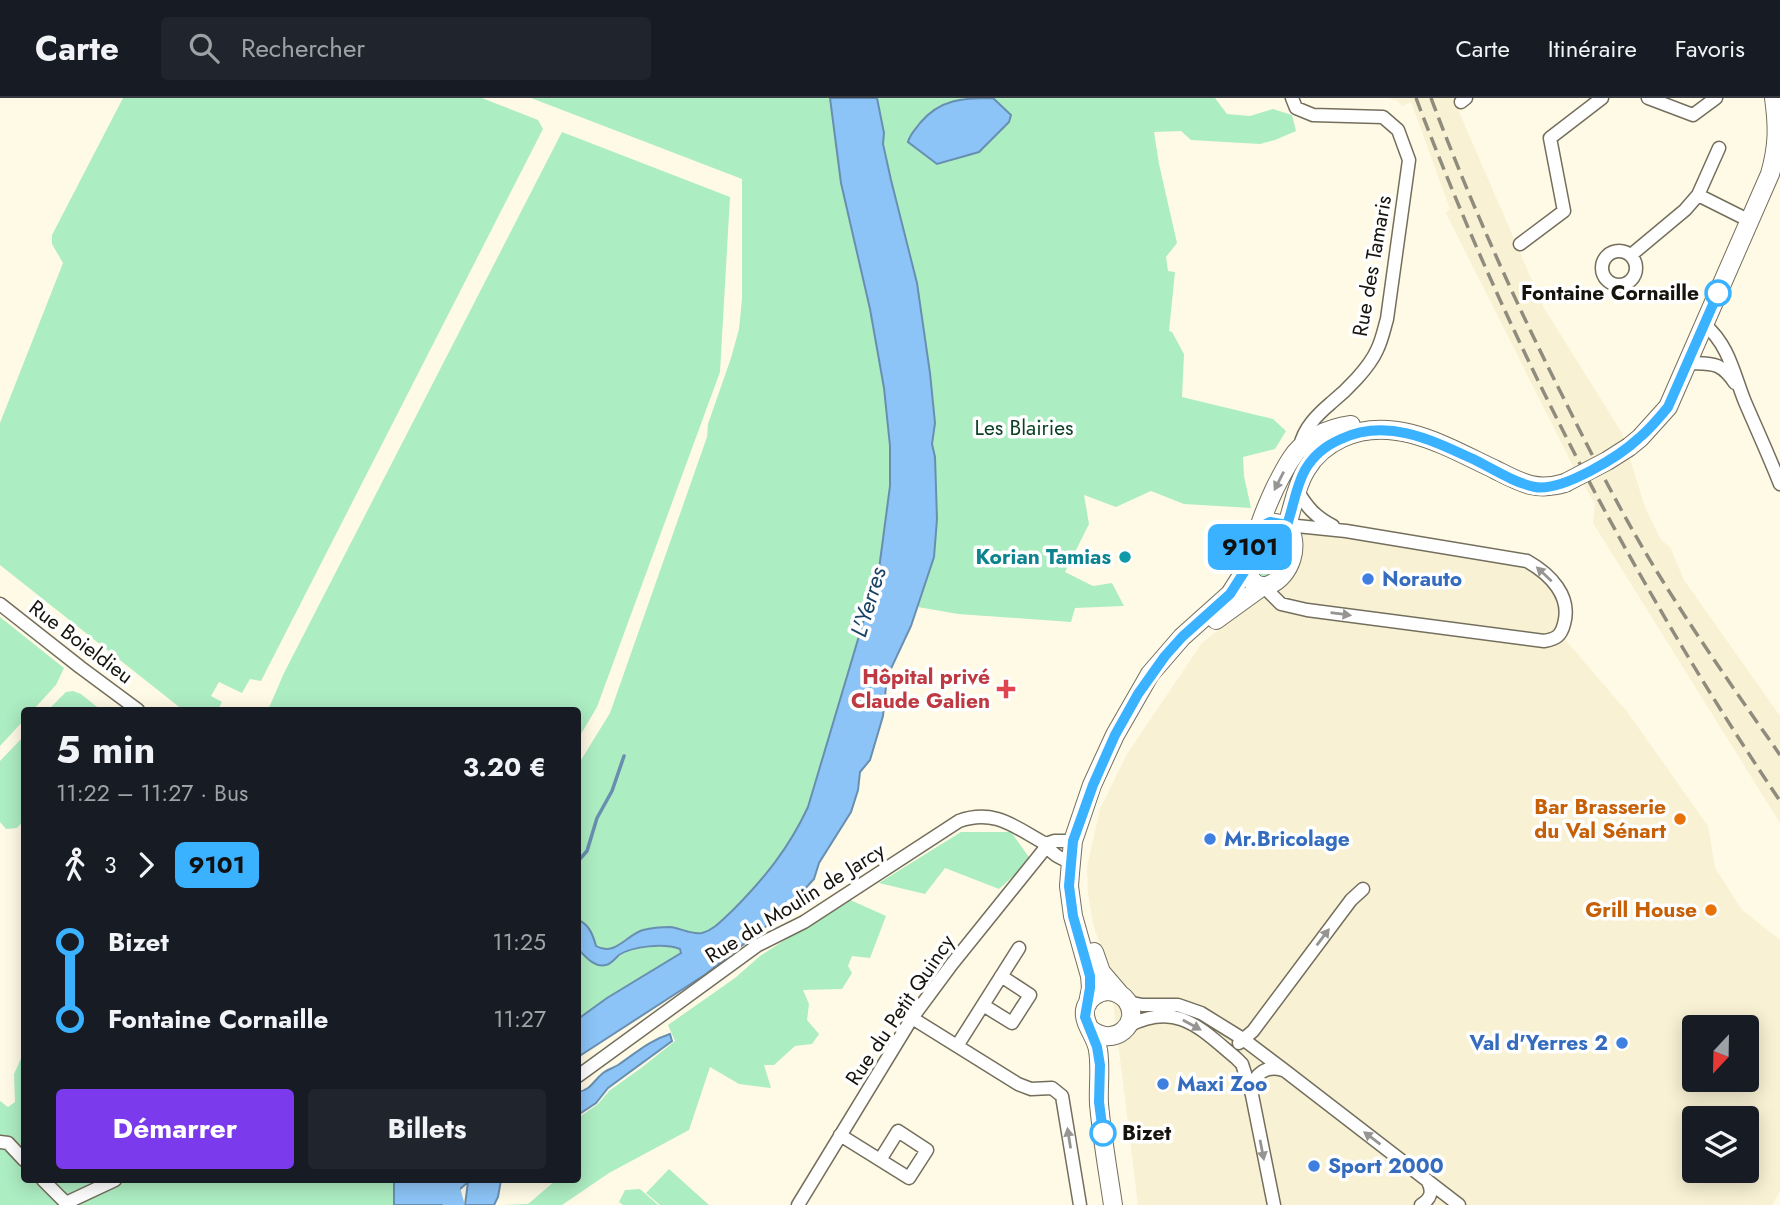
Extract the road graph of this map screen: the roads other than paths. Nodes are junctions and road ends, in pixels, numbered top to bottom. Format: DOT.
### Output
graph roads {
  1 [pos="1292,98"];
  2 [pos="1602,98"];
  3 [pos="1648,98"];
  4 [pos="1716,98"];
  5 [pos="1774,98"];
  6 [pos="1719,148"];
  7 [pos="1778,155"];
  8 [pos="1698,195"];
  9 [pos="1750,221"];
  10 [pos="1520,244"];
  11 [pos="1631,255"];
  12 [pos="1705,325"];
  13 [pos="1722,344"];
  14 [pos="1688,363"];
  15 [pos="1706,363"];
  16 [pos="1744,399"];
  17 [pos="1331,403"];
  18 [pos="1345,426"];
  19 [pos="1441,444"];
  20 [pos="1299,449"];
  21 [pos="1780,484"];
  22 [pos="1297,490"];
  23 [pos="1287,525"];
  24 [pos="1259,528"];
  25 [pos="1343,531"];
  26 [pos="1246,569"];
  27 [pos="1263,586"];
  28 [pos="0,604"];
  29 [pos="134,707"];
  30 [pos="1073,841"];
  31 [pos="1046,844"];
  32 [pos="1070,862"];
  33 [pos="1363,888"];
  34 [pos="1019,948"];
  35 [pos="1001,976"];
  36 [pos="1123,998"];
  37 [pos="1087,1003"];
  38 [pos="983,1005"];
  39 [pos="912,1018"];
  40 [pos="1090,1029"];
  41 [pos="1121,1031"];
  42 [pos="1243,1039"];
  43 [pos="957,1046"];
  44 [pos="1230,1052"];
  45 [pos="1284,1070"];
  46 [pos="581,1074"];
  47 [pos="1252,1095"];
  48 [pos="840,1135"];
  49 [pos="0,1142"];
  50 [pos="21,1157"];
  51 [pos="880,1160"];
  52 [pos="1426,1179"];
  53 [pos="46,1183"];
  54 [pos="109,1183"];
  55 [pos="798,1205"];
  56 [pos="1080,1205"];
  57 [pos="1113,1205"];
  58 [pos="1125,1205"];
  59 [pos="1274,1205"];
  60 [pos="1421,1205"];
  61 [pos="1459,1205"];
  1 -- 17 [label="street, Rue des Tamaris"];
  2 -- 10 [label="street"];
  3 -- 4 [label="street"];
  5 -- 7 [label="main road"];
  6 -- 8 [label="street"];
  7 -- 9 [label="main road"];
  8 -- 9 [label="street"];
  8 -- 11 [label="street"];
  9 -- 12 [label="main road"];
  12 -- 13 [label="street"];
  12 -- 14 [label="main road"];
  13 -- 15 [label="street"];
  13 -- 16 [label="street"];
  14 -- 15 [label="street"];
  14 -- 19 [label="main road, bridge"];
  15 -- 16 [label="street"];
  16 -- 21 [label="street"];
  17 -- 18 [label="street"];
  17 -- 20 [label="street, Rue des Tamaris"];
  18 -- 19 [label="main road"];
  18 -- 20 [label="main road"];
  19 -- 22 [label="main road"];
  20 -- 24 [label="main road, one-way"];
  22 -- 23 [label="main road"];
  22 -- 25 [label="street"];
  23 -- 24 [label="main road"];
  23 -- 25 [label="street"];
  23 -- 27 [label="main road"];
  24 -- 26 [label="main road"];
  27 -- 25 [label="street, one-way"];
  26 -- 27 [label="main road"];
  26 -- 30 [label="main road"];
  27 -- 36 [label="main road"];
  28 -- 29 [label="street, Rue Boieldieu"];
  30 -- 31 [label="street"];
  30 -- 32 [label="main road"];
  31 -- 32 [label="street, Rue du Moulin de Jarcy"];
  31 -- 39 [label="street, Rue du Petit Quincy"];
  31 -- 46 [label="street, Rue du Moulin de Jarcy"];
  32 -- 37 [label="main road"];
  42 -- 33 [label="street, one-way"];
  34 -- 35 [label="street"];
  35 -- 38 [label="street"];
  35 -- 38 [label="street"];
  36 -- 37 [label="main road"];
  36 -- 41 [label="main road"];
  36 -- 42 [label="street"];
  37 -- 40 [label="main road"];
  38 -- 43 [label="street"];
  39 -- 43 [label="street"];
  39 -- 48 [label="street, Rue du Petit Quincy"];
  40 -- 41 [label="main road"];
  40 -- 57 [label="main road"];
  41 -- 44 [label="street, one-way"];
  41 -- 58 [label="main road"];
  42 -- 44 [label="street"];
  42 -- 45 [label="street"];
  56 -- 43 [label="street, one-way"];
  44 -- 47 [label="street"];
  45 -- 47 [label="street"];
  52 -- 45 [label="street, one-way"];
  47 -- 59 [label="street, one-way"];
  48 -- 51 [label="street"];
  48 -- 55 [label="street, Rue du Petit Quincy"];
  49 -- 50 [label="street"];
  52 -- 60 [label="street"];
  52 -- 61 [label="street"];
  53 -- 54 [label="street"];
}
